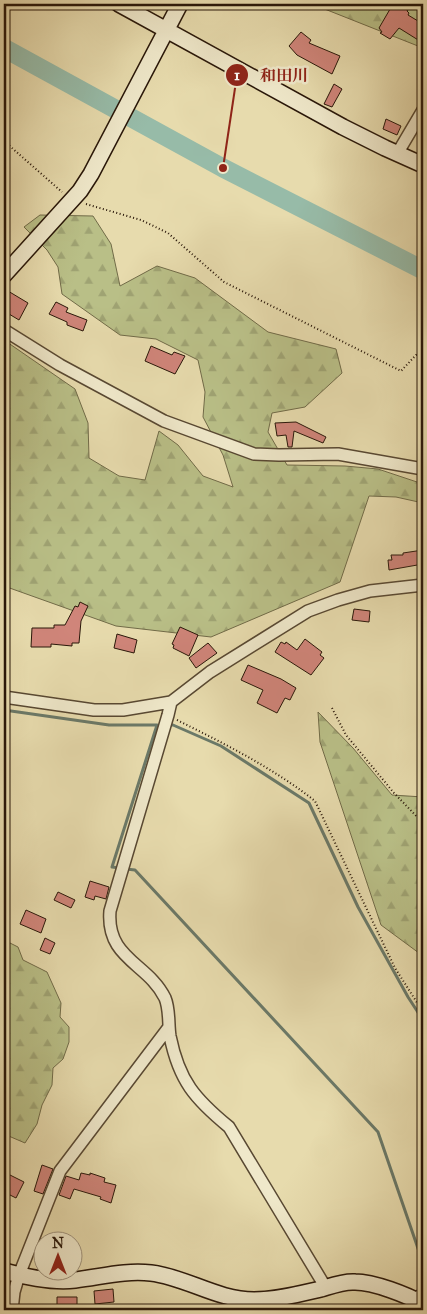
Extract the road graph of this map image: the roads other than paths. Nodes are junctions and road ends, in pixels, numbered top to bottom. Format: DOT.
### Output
graph roads {
  1 [pos="119,4"];
  2 [pos="180,4"];
  3 [pos="168,30"];
  4 [pos="423,110"];
  5 [pos="397,154"];
  6 [pos="423,165"];
  7 [pos="4,275"];
  8 [pos="4,330"];
  9 [pos="423,469"];
  10 [pos="423,586"];
  11 [pos="4,697"];
  12 [pos="171,702"];
  13 [pos="169,1027"];
  14 [pos="4,1271"];
  15 [pos="19,1275"];
  16 [pos="326,1288"];
  17 [pos="418,1302"];
  18 [pos="255,1305"];
  19 [pos="12,1310"];
  1 -- 3 [label="street"];
  2 -- 3 [label="street"];
  3 -- 5 [label="street"];
  3 -- 7 [label="street"];
  4 -- 5 [label="street"];
  5 -- 6 [label="street"];
  8 -- 9 [label="street"];
  10 -- 12 [label="street"];
  11 -- 12 [label="street"];
  12 -- 13 [label="street"];
  13 -- 15 [label="street"];
  13 -- 16 [label="street"];
  14 -- 15 [label="street"];
  15 -- 18 [label="street"];
  15 -- 19 [label="street"];
  16 -- 17 [label="street"];
  16 -- 18 [label="street"];
}
